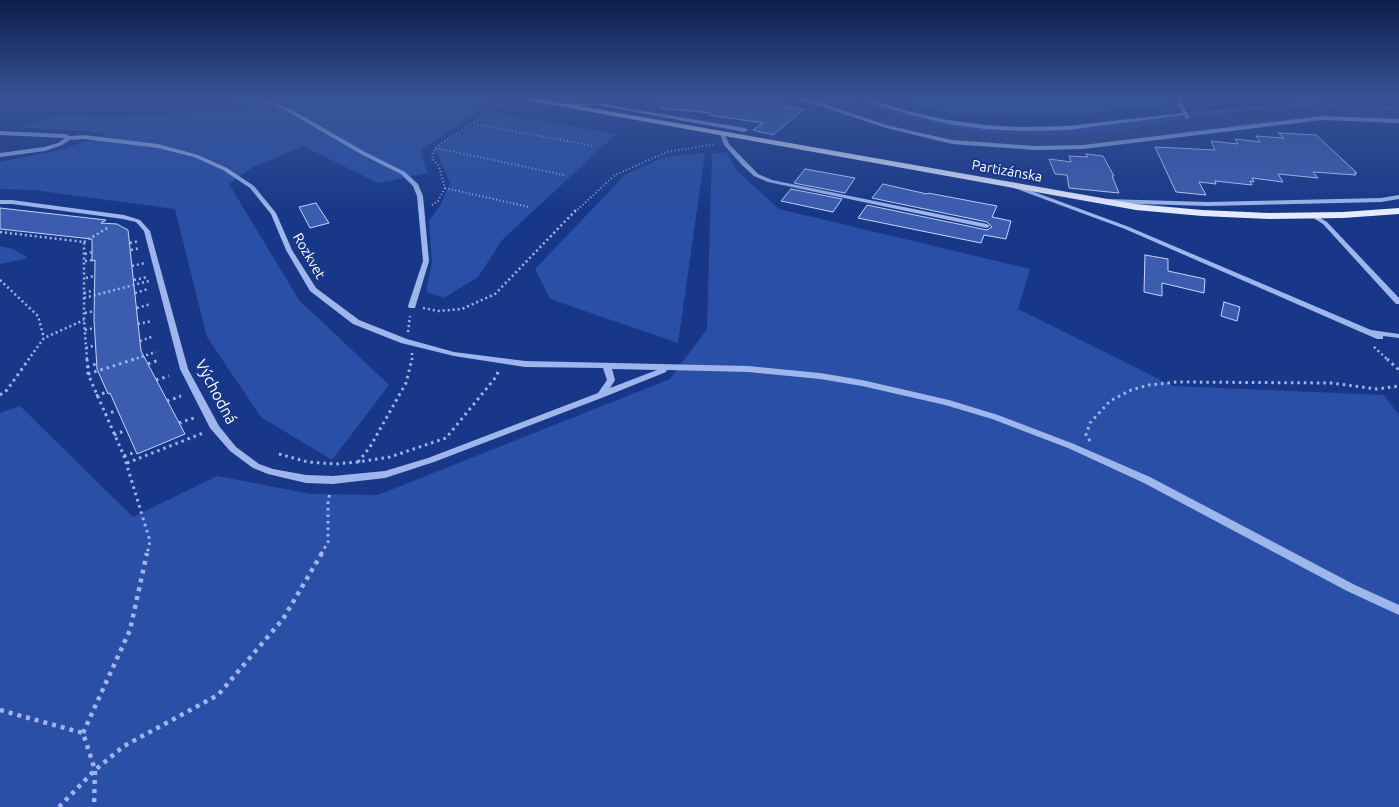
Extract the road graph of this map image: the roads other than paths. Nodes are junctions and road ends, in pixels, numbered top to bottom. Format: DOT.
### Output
graph roads {
  1 [pos="58,136"];
  2 [pos="332,136"];
  3 [pos="723,136"];
  4 [pos="731,136"];
  5 [pos="925,136"];
  6 [pos="1176,136"];
  7 [pos="68,138"];
  8 [pos="0,155"];
  9 [pos="1016,187"];
  10 [pos="1399,197"];
  11 [pos="1098,201"];
  12 [pos="0,202"];
  13 [pos="1399,211"];
  14 [pos="1314,216"];
  15 [pos="987,226"];
  16 [pos="1399,302"];
  17 [pos="412,306"];
  18 [pos="1362,329"];
  19 [pos="1399,336"];
  20 [pos="1380,337"];
  21 [pos="607,367"];
  22 [pos="668,368"];
  23 [pos="601,395"];
  24 [pos="1399,610"];
  1 -- 7 [label="street, Rozkvet"];
  2 -- 17 [label="street"];
  3 -- 15 [label="street"];
  4 -- 9 [label="main road, Partizánska"];
  5 -- 6 [label="street"];
  7 -- 8 [label="street, Rozkvet"];
  7 -- 21 [label="street, Rozkvet"];
  9 -- 11 [label="main road, Partizánska"];
  9 -- 18 [label="street"];
  10 -- 11 [label="street"];
  11 -- 14 [label="main road, Partizánska"];
  12 -- 23 [label="street, Východná"];
  13 -- 14 [label="main road, Partizánska"];
  14 -- 16 [label="street"];
  18 -- 19 [label="street"];
  18 -- 20 [label="street"];
  21 -- 22 [label="street"];
  21 -- 23 [label="street"];
  22 -- 23 [label="street, Východná"];
  22 -- 24 [label="street"];
}
